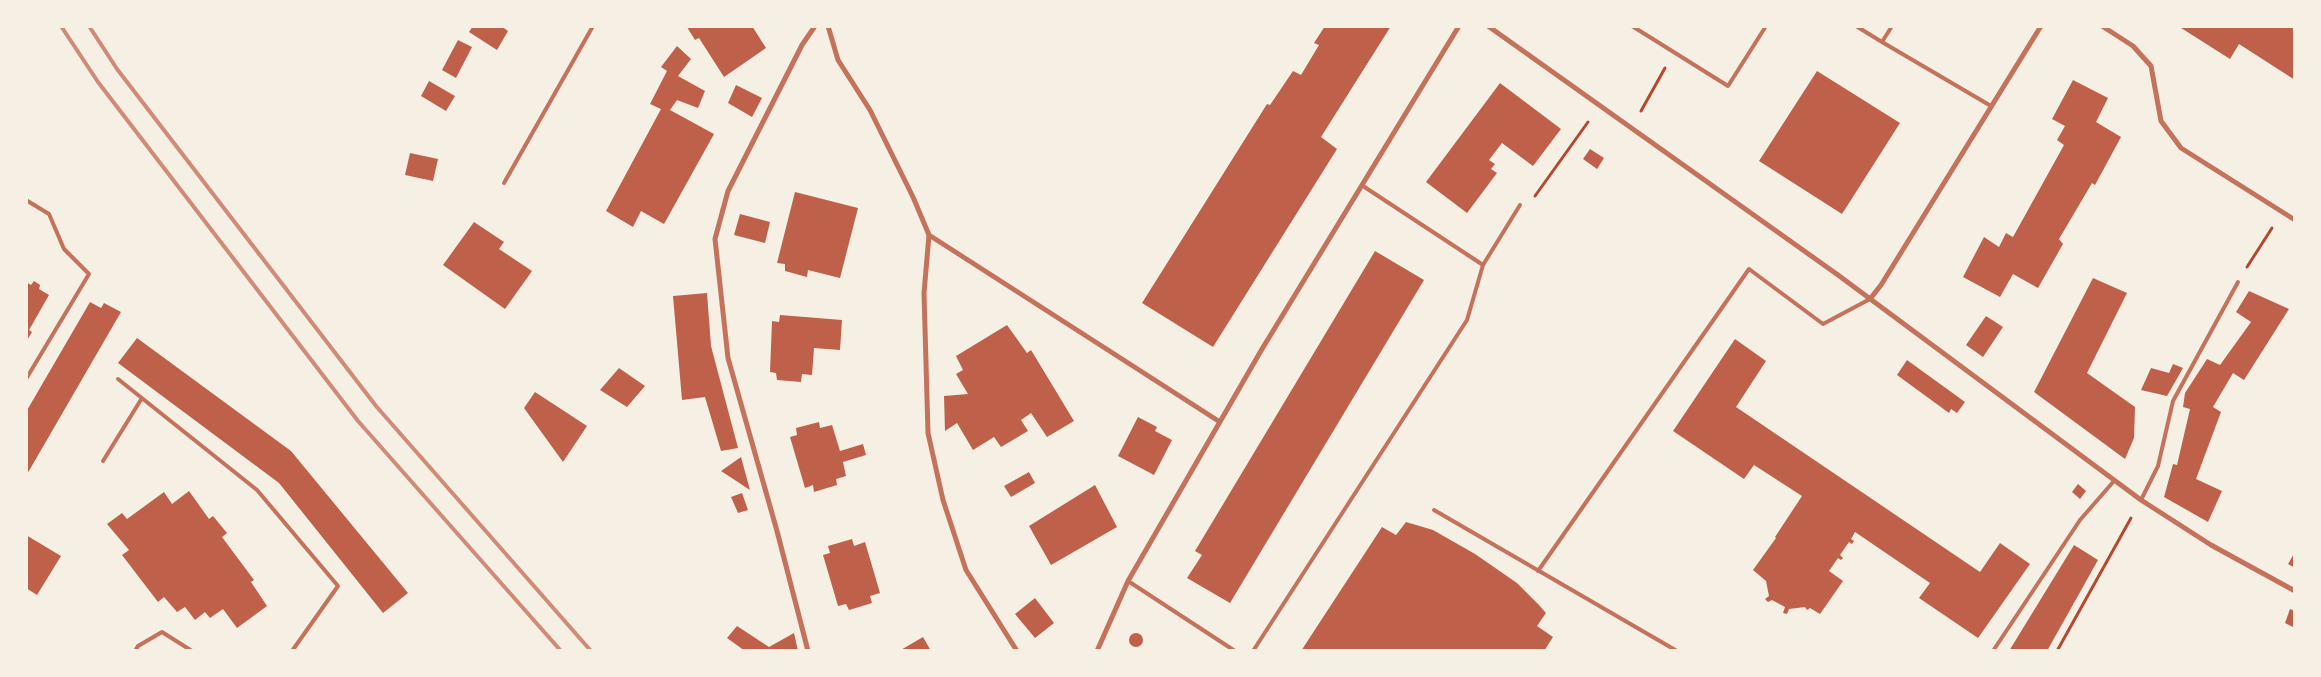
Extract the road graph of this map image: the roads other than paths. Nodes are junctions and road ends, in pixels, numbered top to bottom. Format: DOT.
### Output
graph roads {
  1 [pos="593,26"];
  2 [pos="815,26"];
  3 [pos="828,26"];
  4 [pos="1459,26"];
  5 [pos="1488,26"];
  6 [pos="1632,26"];
  7 [pos="1766,26"];
  8 [pos="1856,26"];
  9 [pos="1892,26"];
  10 [pos="2041,26"];
  11 [pos="2102,26"];
  12 [pos="1882,42"];
  13 [pos="1991,106"];
  14 [pos="504,183"];
  15 [pos="1363,186"];
  16 [pos="26,200"];
  17 [pos="1520,205"];
  18 [pos="2295,220"];
  19 [pos="928,234"];
  20 [pos="1483,265"];
  21 [pos="2238,282"];
  22 [pos="1870,299"];
  23 [pos="118,378"];
  24 [pos="26,379"];
  25 [pos="142,398"];
  26 [pos="1220,422"];
  27 [pos="103,461"];
  28 [pos="2114,481"];
  29 [pos="2141,500"];
  30 [pos="1434,510"];
  31 [pos="1538,572"];
  32 [pos="1128,581"];
  33 [pos="2295,591"];
  34 [pos="135,651"];
  35 [pos="192,651"];
  36 [pos="292,651"];
  37 [pos="808,651"];
  38 [pos="1017,651"];
  39 [pos="1097,651"];
  40 [pos="1235,651"];
  41 [pos="1253,651"];
  42 [pos="1677,651"];
  43 [pos="1993,651"];
  1 -- 14 [label="lane"];
  2 -- 37 [label="street"];
  3 -- 19 [label="street"];
  4 -- 15 [label="street"];
  5 -- 22 [label="street"];
  6 -- 7 [label="lane"];
  8 -- 12 [label="lane"];
  9 -- 12 [label="lane"];
  10 -- 13 [label="street"];
  11 -- 18 [label="street"];
  12 -- 13 [label="lane"];
  13 -- 22 [label="street"];
  15 -- 20 [label="lane"];
  15 -- 26 [label="street"];
  16 -- 24 [label="lane"];
  17 -- 20 [label="lane"];
  19 -- 26 [label="street"];
  19 -- 38 [label="street"];
  20 -- 41 [label="lane"];
  21 -- 29 [label="lane"];
  22 -- 28 [label="street"];
  22 -- 31 [label="lane"];
  23 -- 25 [label="lane"];
  25 -- 27 [label="lane"];
  25 -- 36 [label="lane"];
  26 -- 32 [label="street"];
  28 -- 29 [label="street"];
  28 -- 43 [label="lane"];
  29 -- 33 [label="street"];
  30 -- 31 [label="lane"];
  31 -- 42 [label="lane"];
  32 -- 39 [label="street"];
  32 -- 40 [label="lane"];
  34 -- 35 [label="lane"];
}
